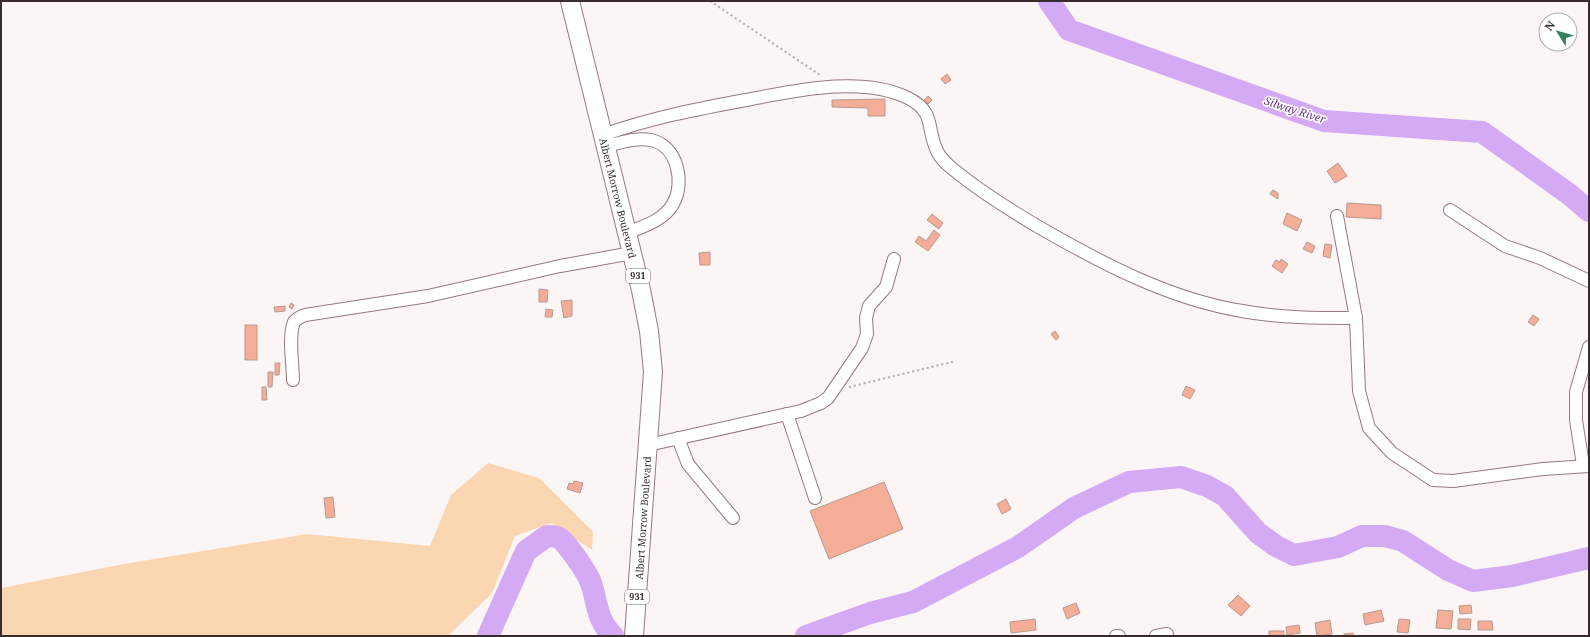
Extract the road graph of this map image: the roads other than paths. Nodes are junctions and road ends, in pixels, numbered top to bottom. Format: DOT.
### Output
graph roads {
  1 [pos="570,1"];
  2 [pos="604,141"];
  3 [pos="1450,210"];
  4 [pos="1337,216"];
  5 [pos="627,233"];
  6 [pos="632,253"];
  7 [pos="894,259"];
  8 [pos="1589,281"];
  9 [pos="1356,318"];
  10 [pos="1589,348"];
  11 [pos="293,380"];
  12 [pos="787,414"];
  13 [pos="678,438"];
  14 [pos="648,445"];
  15 [pos="1586,465"];
  16 [pos="815,498"];
  17 [pos="734,518"];
  18 [pos="634,636"];
  19 [pos="1116,636"];
  20 [pos="1119,636"];
  1 -- 2 [label="highway, Albert Morrow Boulevard / 931"];
  2 -- 5 [label="highway, Albert Morrow Boulevard / 931"];
  2 -- 5 [label="street"];
  2 -- 9 [label="street"];
  3 -- 8 [label="street"];
  4 -- 9 [label="street"];
  5 -- 6 [label="highway, Albert Morrow Boulevard / 931"];
  6 -- 11 [label="street"];
  6 -- 14 [label="highway, Albert Morrow Boulevard / 931"];
  7 -- 12 [label="street"];
  9 -- 15 [label="street"];
  10 -- 15 [label="street"];
  12 -- 13 [label="street"];
  12 -- 16 [label="street"];
  13 -- 14 [label="street"];
  13 -- 17 [label="street"];
  14 -- 18 [label="highway, Albert Morrow Boulevard / 931"];
  19 -- 20 [label="street"];
}
